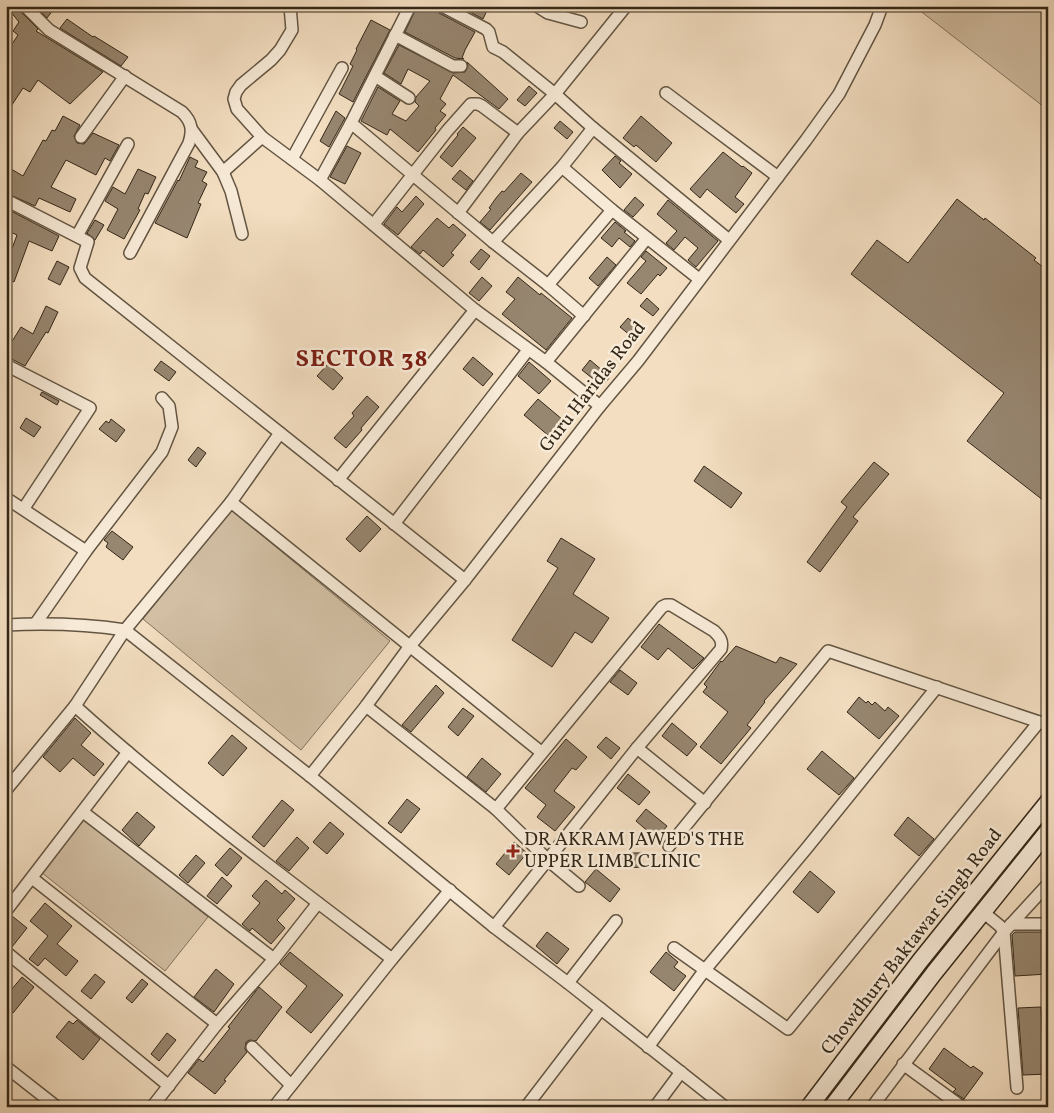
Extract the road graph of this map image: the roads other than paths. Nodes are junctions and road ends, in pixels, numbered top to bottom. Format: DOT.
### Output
graph roads {
  1 [pos="25,6"];
  2 [pos="290,6"];
  3 [pos="410,6"];
  4 [pos="442,6"];
  5 [pos="537,6"];
  6 [pos="626,6"];
  7 [pos="882,6"];
  8 [pos="581,22"];
  9 [pos="395,35"];
  10 [pos="461,66"];
  11 [pos="342,68"];
  12 [pos="125,76"];
  13 [pos="375,76"];
  14 [pos="666,93"];
  15 [pos="555,94"];
  16 [pos="409,98"];
  17 [pos="351,123"];
  18 [pos="593,128"];
  19 [pos="192,130"];
  20 [pos="518,134"];
  21 [pos="81,137"];
  22 [pos="262,137"];
  23 [pos="128,144"];
  24 [pos="292,159"];
  25 [pos="562,167"];
  26 [pos="223,172"];
  27 [pos="412,175"];
  28 [pos="778,177"];
  29 [pos="320,180"];
  30 [pos="6,200"];
  31 [pos="612,210"];
  32 [pos="458,212"];
  33 [pos="374,224"];
  34 [pos="242,234"];
  35 [pos="77,236"];
  36 [pos="647,238"];
  37 [pos="729,240"];
  38 [pos="492,242"];
  39 [pos="130,253"];
  40 [pos="698,280"];
  41 [pos="548,285"];
  42 [pos="475,310"];
  43 [pos="584,316"];
  44 [pos="528,350"];
  45 [pos="546,362"];
  46 [pos="6,365"];
  47 [pos="162,398"];
  48 [pos="600,406"];
  49 [pos="280,433"];
  50 [pos="338,480"];
  51 [pos="6,498"];
  52 [pos="231,502"];
  53 [pos="24,508"];
  54 [pos="394,524"];
  55 [pos="86,551"];
  56 [pos="465,580"];
  57 [pos="36,623"];
  58 [pos="6,625"];
  59 [pos="124,630"];
  60 [pos="410,646"];
  61 [pos="937,687"];
  62 [pos="74,706"];
  63 [pos="366,706"];
  64 [pos="1044,723"];
  65 [pos="637,748"];
  66 [pos="128,752"];
  67 [pos="541,752"];
  68 [pos="310,776"];
  69 [pos="6,790"];
  70 [pos="1048,802"];
  71 [pos="705,803"];
  72 [pos="496,809"];
  73 [pos="83,812"];
  74 [pos="1048,831"];
  75 [pos="669,846"];
  76 [pos="549,861"];
  77 [pos="32,878"];
  78 [pos="1048,884"];
  79 [pos="579,886"];
  80 [pos="450,890"];
  81 [pos="318,903"];
  82 [pos="6,911"];
  83 [pos="983,912"];
  84 [pos="616,921"];
  85 [pos="1048,924"];
  86 [pos="494,927"];
  87 [pos="1008,928"];
  88 [pos="674,948"];
  89 [pos="6,952"];
  90 [pos="274,959"];
  91 [pos="392,959"];
  92 [pos="704,971"];
  93 [pos="568,983"];
  94 [pos="601,1009"];
  95 [pos="217,1024"];
  96 [pos="252,1047"];
  97 [pos="648,1047"];
  98 [pos="903,1064"];
  99 [pos="6,1067"];
  100 [pos="681,1072"];
  101 [pos="291,1085"];
  102 [pos="169,1086"];
  103 [pos="1017,1088"];
  104 [pos="56,1107"];
  105 [pos="152,1107"];
  106 [pos="274,1107"];
  107 [pos="526,1107"];
  108 [pos="655,1107"];
  109 [pos="725,1107"];
  110 [pos="809,1107"];
  111 [pos="832,1107"];
  112 [pos="872,1107"];
  113 [pos="962,1107"];
  1 -- 12 [label="street"];
  2 -- 22 [label="street"];
  3 -- 9 [label="street"];
  4 -- 15 [label="street"];
  5 -- 8 [label="street"];
  6 -- 15 [label="street"];
  7 -- 28 [label="street, Guru Haridas Road"];
  9 -- 10 [label="street"];
  9 -- 13 [label="street"];
  11 -- 24 [label="street"];
  12 -- 19 [label="street"];
  12 -- 21 [label="street"];
  13 -- 16 [label="street"];
  13 -- 17 [label="street"];
  14 -- 28 [label="street"];
  15 -- 18 [label="street"];
  15 -- 20 [label="street"];
  17 -- 27 [label="street"];
  17 -- 29 [label="street"];
  18 -- 25 [label="street"];
  18 -- 37 [label="street"];
  19 -- 26 [label="street"];
  19 -- 39 [label="street"];
  20 -- 27 [label="street"];
  20 -- 32 [label="street"];
  22 -- 24 [label="street"];
  22 -- 26 [label="street"];
  23 -- 35 [label="street"];
  24 -- 29 [label="street"];
  25 -- 31 [label="street"];
  25 -- 38 [label="street"];
  26 -- 34 [label="street"];
  27 -- 32 [label="street"];
  27 -- 33 [label="street"];
  28 -- 37 [label="street, Guru Haridas Road"];
  29 -- 33 [label="street"];
  30 -- 35 [label="street"];
  31 -- 36 [label="street"];
  31 -- 41 [label="street"];
  32 -- 38 [label="street"];
  33 -- 42 [label="street"];
  35 -- 49 [label="street"];
  36 -- 40 [label="street"];
  36 -- 43 [label="street"];
  37 -- 40 [label="street, Guru Haridas Road"];
  38 -- 41 [label="street"];
  40 -- 48 [label="street, Guru Haridas Road"];
  41 -- 43 [label="street"];
  42 -- 44 [label="street"];
  42 -- 50 [label="street"];
  43 -- 45 [label="street"];
  44 -- 45 [label="street"];
  44 -- 54 [label="street"];
  45 -- 48 [label="street"];
  46 -- 53 [label="street"];
  47 -- 55 [label="street"];
  48 -- 56 [label="street, Guru Haridas Road"];
  49 -- 50 [label="street"];
  49 -- 52 [label="street"];
  50 -- 54 [label="street"];
  51 -- 53 [label="street"];
  52 -- 59 [label="street"];
  52 -- 60 [label="street"];
  53 -- 55 [label="street"];
  54 -- 56 [label="street"];
  55 -- 57 [label="street"];
  56 -- 60 [label="street, Guru Haridas Road"];
  57 -- 58 [label="street"];
  57 -- 59 [label="street"];
  59 -- 62 [label="street"];
  59 -- 68 [label="street"];
  60 -- 63 [label="street, Guru Haridas Road"];
  60 -- 67 [label="street"];
  61 -- 64 [label="street"];
  61 -- 71 [label="street"];
  61 -- 92 [label="street"];
  62 -- 66 [label="street"];
  62 -- 69 [label="street"];
  63 -- 68 [label="street, Guru Haridas Road"];
  63 -- 72 [label="street"];
  64 -- 92 [label="street"];
  65 -- 67 [label="street"];
  65 -- 71 [label="street"];
  65 -- 76 [label="street"];
  66 -- 73 [label="street"];
  66 -- 81 [label="street"];
  67 -- 72 [label="street"];
  68 -- 80 [label="street"];
  70 -- 110 [label="main road, Chowdhury Baktawar Singh Road"];
  71 -- 75 [label="street"];
  72 -- 76 [label="street"];
  73 -- 77 [label="street"];
  73 -- 90 [label="street"];
  74 -- 83 [label="main road, Chowdhury Baktawar Singh Road"];
  76 -- 79 [label="street"];
  76 -- 86 [label="street"];
  77 -- 82 [label="street"];
  77 -- 95 [label="street"];
  78 -- 87 [label="street"];
  80 -- 86 [label="street"];
  80 -- 91 [label="street"];
  81 -- 90 [label="street"];
  81 -- 91 [label="street"];
  83 -- 87 [label="street"];
  83 -- 111 [label="main road, Chowdhury Baktawar Singh Road"];
  84 -- 93 [label="street"];
  85 -- 87 [label="street"];
  86 -- 93 [label="street"];
  87 -- 98 [label="street"];
  87 -- 103 [label="street"];
  88 -- 92 [label="street"];
  89 -- 102 [label="street"];
  90 -- 95 [label="street"];
  91 -- 101 [label="street"];
  92 -- 97 [label="street"];
  93 -- 94 [label="street"];
  94 -- 97 [label="street"];
  94 -- 107 [label="street"];
  95 -- 102 [label="street"];
  96 -- 101 [label="street"];
  97 -- 100 [label="street"];
  98 -- 112 [label="street"];
  98 -- 113 [label="street"];
  99 -- 104 [label="street"];
  100 -- 108 [label="street"];
  100 -- 109 [label="street"];
  101 -- 106 [label="street"];
  102 -- 105 [label="street"];
}
